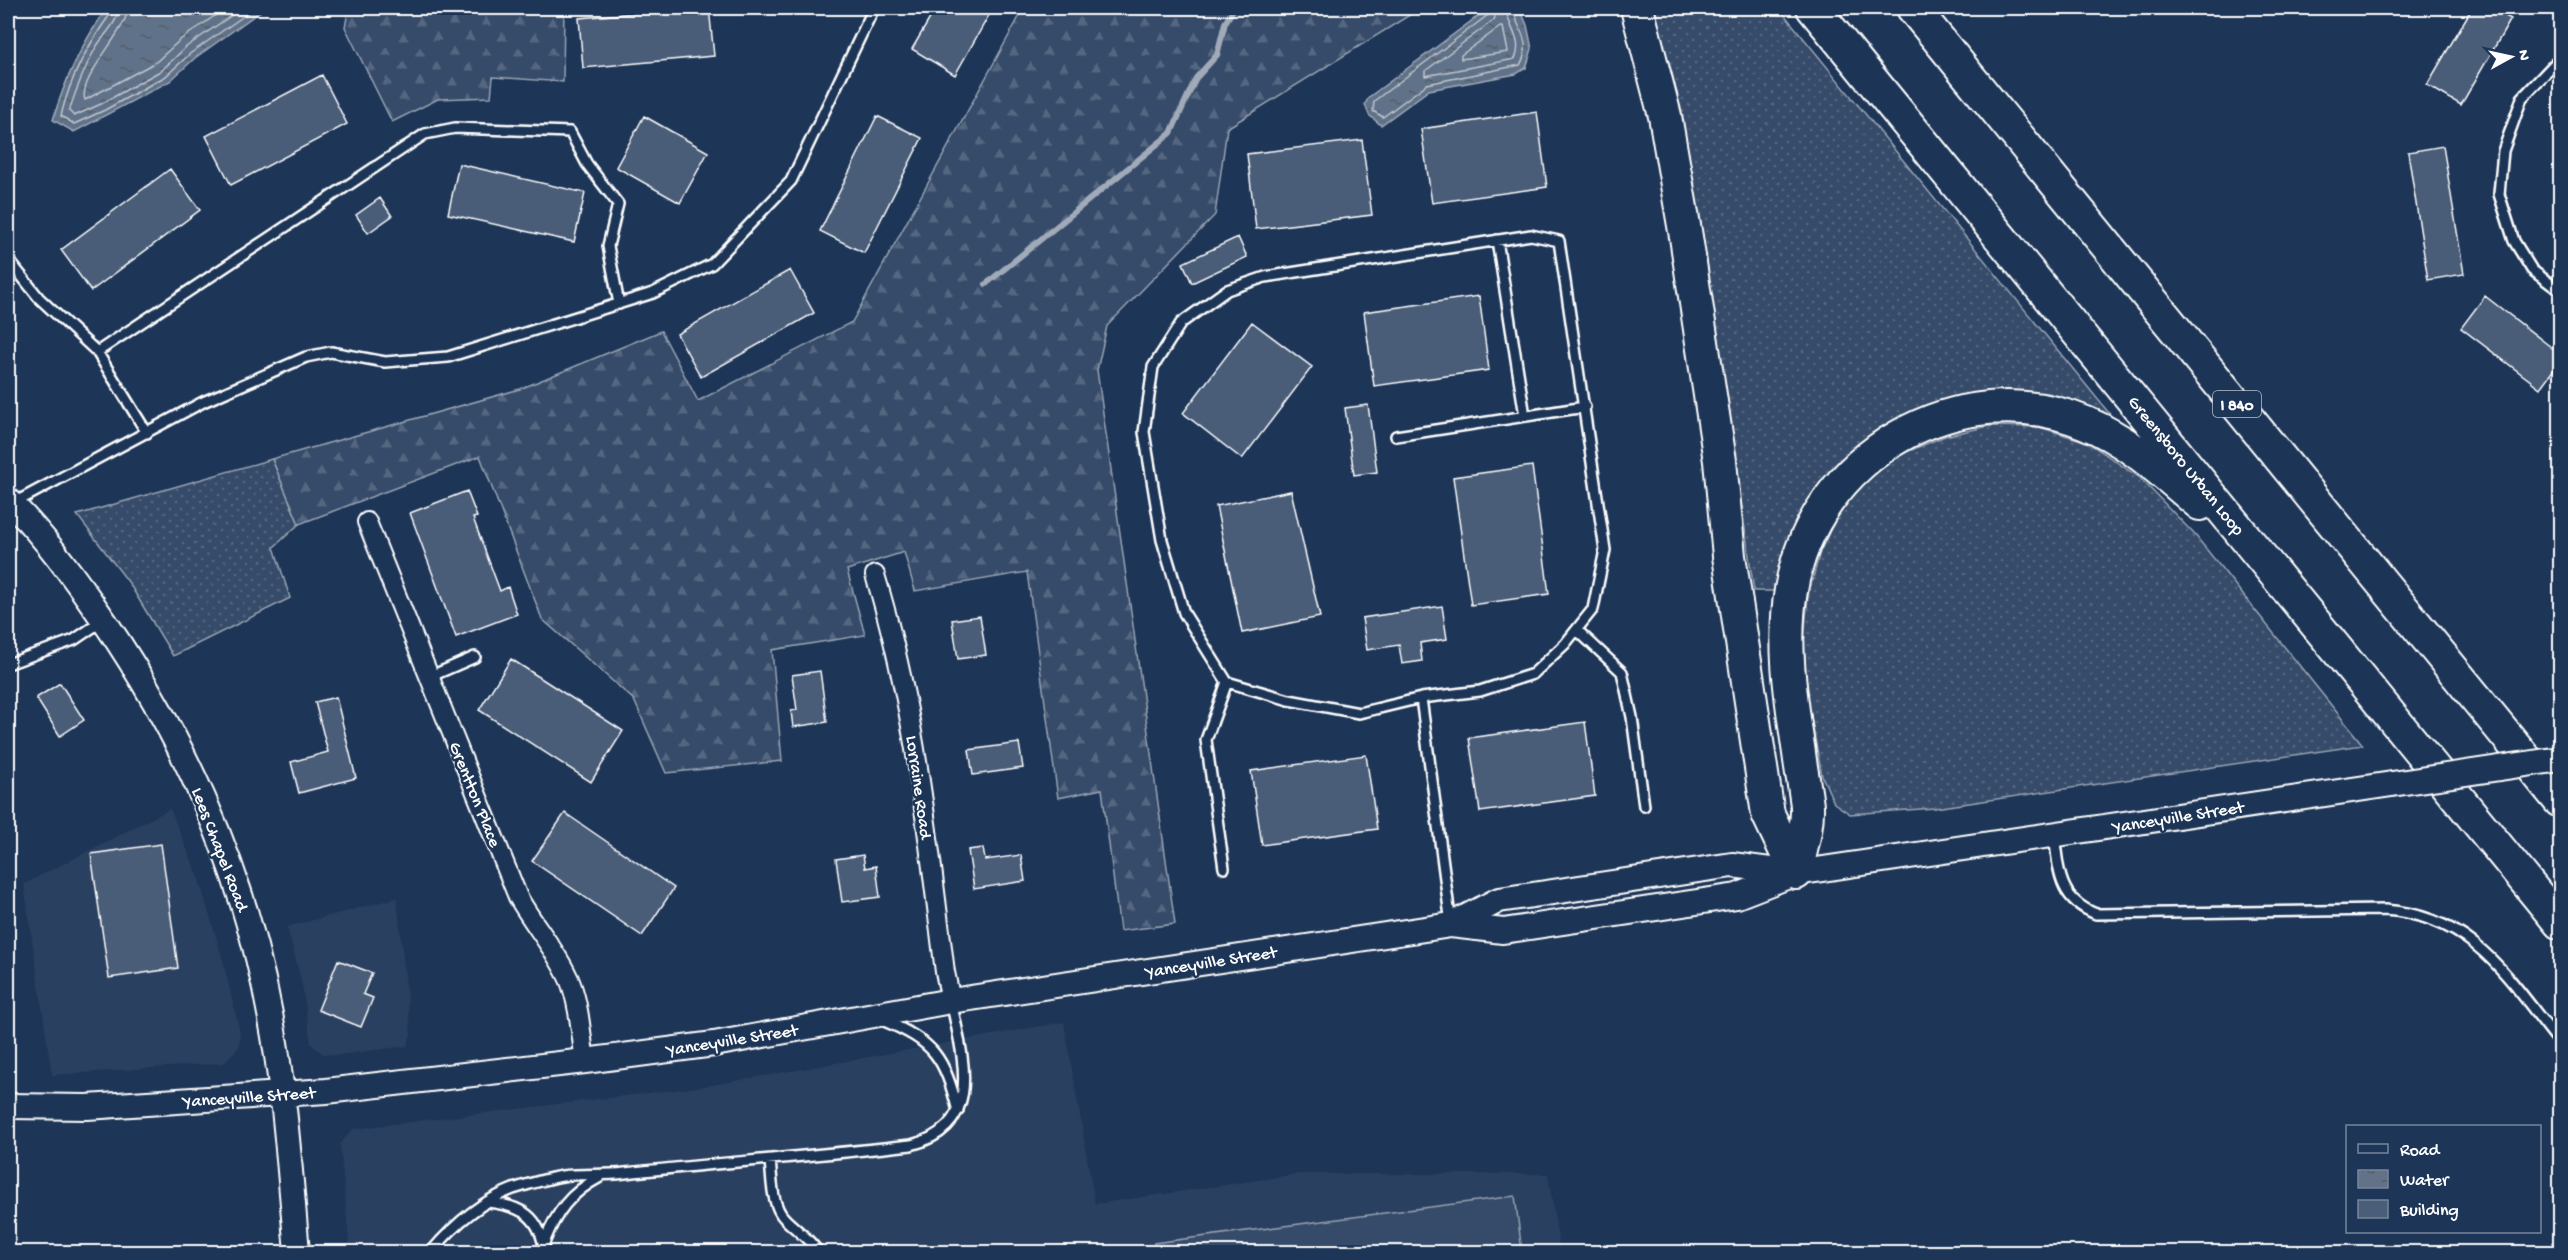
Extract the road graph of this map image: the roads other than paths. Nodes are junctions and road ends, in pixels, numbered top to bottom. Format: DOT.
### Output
graph roads {
  1 [pos="874,8"];
  2 [pos="1637,8"];
  3 [pos="1813,8"];
  4 [pos="1913,8"];
  5 [pos="2560,58"];
  6 [pos="1497,240"];
  7 [pos="8,259"];
  8 [pos="2560,291"];
  9 [pos="619,304"];
  10 [pos="97,352"];
  11 [pos="1585,407"];
  12 [pos="1525,416"];
  13 [pos="147,433"];
  14 [pos="1396,436"];
  15 [pos="10,502"];
  16 [pos="367,522"];
  17 [pos="2261,557"];
  18 [pos="875,575"];
  19 [pos="104,620"];
  20 [pos="1577,630"];
  21 [pos="475,657"];
  22 [pos="8,664"];
  23 [pos="429,677"];
  24 [pos="1227,682"];
  25 [pos="1421,698"];
  26 [pos="2560,759"];
  27 [pos="2560,801"];
  28 [pos="1644,806"];
  29 [pos="2054,835"];
  30 [pos="1224,868"];
  31 [pos="1797,873"];
  32 [pos="2560,923"];
  33 [pos="1451,925"];
  34 [pos="951,1001"];
  35 [pos="871,1016"];
  36 [pos="2560,1043"];
  37 [pos="585,1061"];
  38 [pos="283,1093"];
  39 [pos="8,1106"];
  40 [pos="958,1111"];
  41 [pos="770,1160"];
  42 [pos="602,1176"];
  43 [pos="488,1202"];
  44 [pos="545,1248"];
  45 [pos="297,1252"];
  46 [pos="431,1252"];
  47 [pos="819,1252"];
  1 -- 9 [label="lane"];
  2 -- 31 [label="highway"];
  3 -- 17 [label="highway, Greensboro Urban Loop"];
  4 -- 27 [label="highway, I 840"];
  5 -- 8 [label="lane"];
  6 -- 11 [label="lane"];
  6 -- 12 [label="lane"];
  6 -- 24 [label="lane"];
  7 -- 10 [label="lane"];
  9 -- 10 [label="lane"];
  9 -- 13 [label="lane"];
  10 -- 13 [label="lane"];
  11 -- 12 [label="lane"];
  11 -- 20 [label="lane"];
  12 -- 14 [label="lane"];
  13 -- 15 [label="lane"];
  15 -- 19 [label="main road, Lees Chapel Road"];
  16 -- 23 [label="street, Grentton Place"];
  17 -- 31 [label="highway"];
  17 -- 32 [label="highway, Greensboro Urban Loop"];
  18 -- 34 [label="street, Lorraine Road"];
  19 -- 22 [label="lane"];
  19 -- 38 [label="main road, Lees Chapel Road"];
  20 -- 25 [label="lane"];
  20 -- 28 [label="lane"];
  21 -- 23 [label="lane"];
  23 -- 37 [label="street, Grentton Place"];
  24 -- 25 [label="lane"];
  24 -- 30 [label="lane"];
  25 -- 33 [label="lane"];
  26 -- 29 [label="main road, Yanceyville Street, bridge"];
  29 -- 31 [label="main road, Yanceyville Street"];
  29 -- 36 [label="lane"];
  31 -- 33 [label="main road, Yanceyville Street"];
  33 -- 34 [label="main road, Yanceyville Street"];
  34 -- 35 [label="main road, Yanceyville Street"];
  34 -- 40 [label="lane"];
  35 -- 37 [label="main road, Yanceyville Street"];
  35 -- 40 [label="lane"];
  37 -- 38 [label="main road, Yanceyville Street"];
  38 -- 39 [label="main road, Yanceyville Street"];
  38 -- 45 [label="main road, Lees Chapel Road"];
  40 -- 41 [label="lane"];
  41 -- 42 [label="lane"];
  41 -- 47 [label="lane"];
  42 -- 43 [label="lane"];
  42 -- 44 [label="lane"];
  43 -- 44 [label="lane"];
  43 -- 46 [label="lane"];
}
